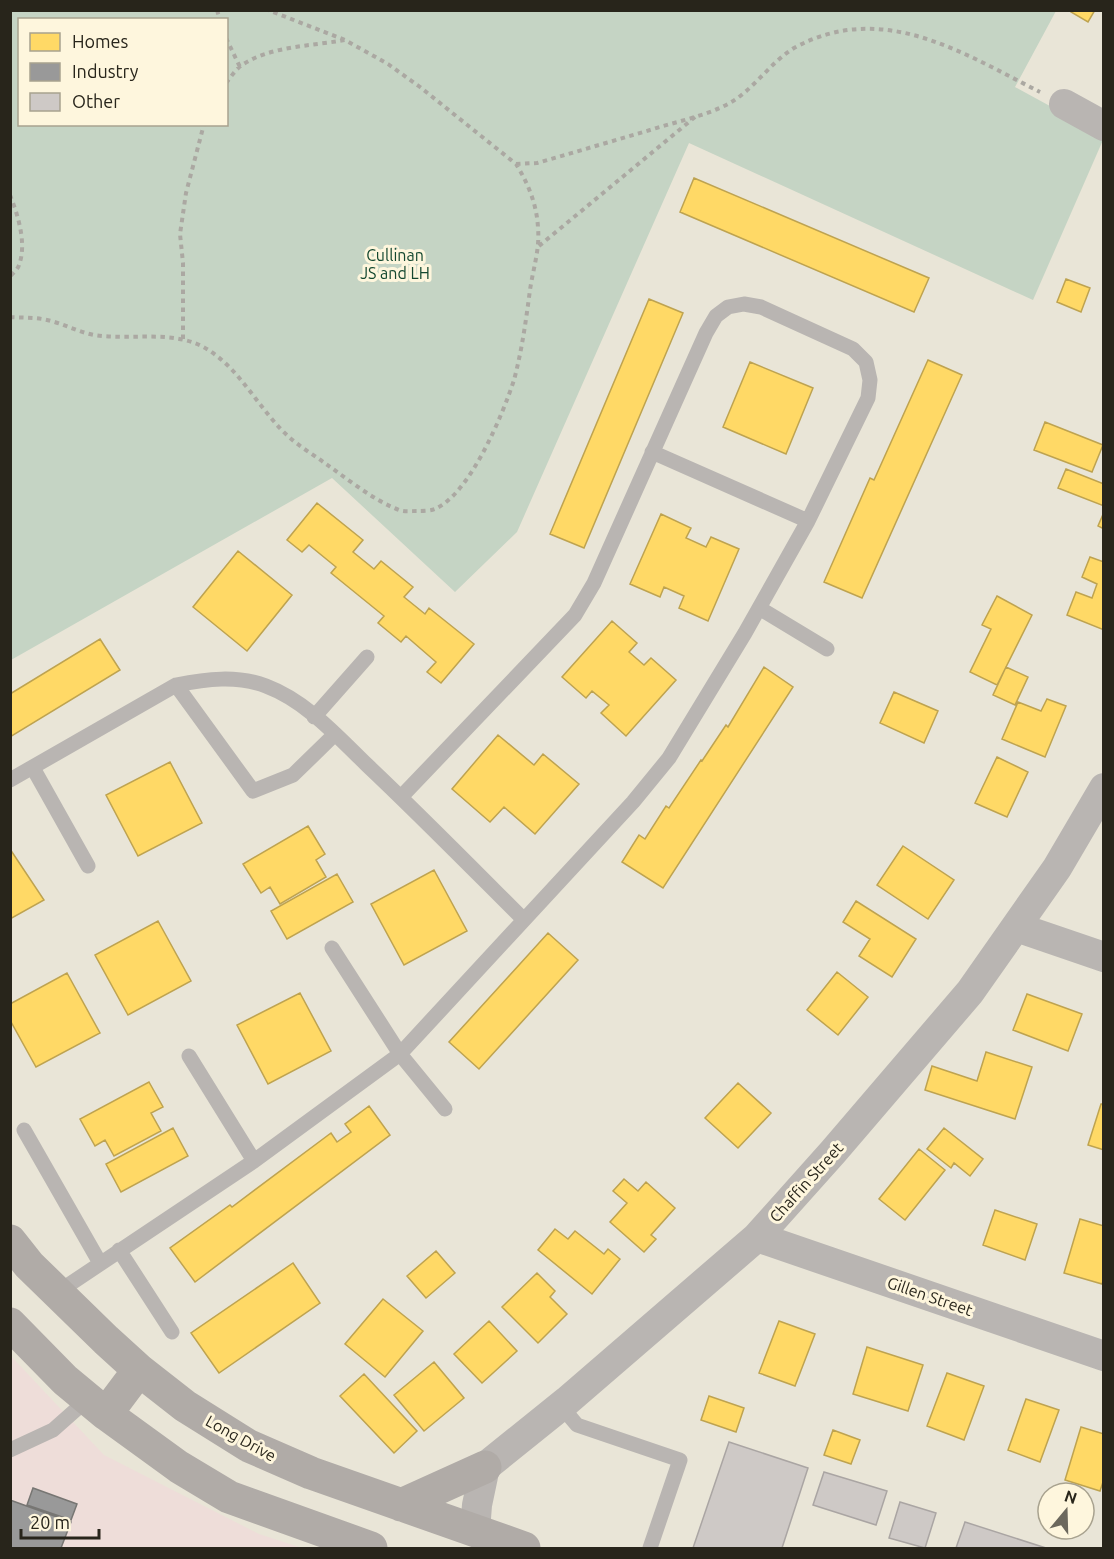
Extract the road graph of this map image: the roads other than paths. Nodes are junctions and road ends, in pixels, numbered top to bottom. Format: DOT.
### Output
graph roads {
  1 [pos="1064,104"];
  2 [pos="1104,126"];
  3 [pos="652,452"];
  4 [pos="808,520"];
  5 [pos="759,608"];
  6 [pos="827,649"];
  7 [pos="367,657"];
  8 [pos="176,685"];
  9 [pos="314,717"];
  10 [pos="335,734"];
  11 [pos="33,768"];
  12 [pos="10,780"];
  13 [pos="1104,788"];
  14 [pos="401,797"];
  15 [pos="88,866"];
  16 [pos="523,919"];
  17 [pos="1016,927"];
  18 [pos="332,948"];
  19 [pos="1104,957"];
  20 [pos="400,1054"];
  21 [pos="189,1056"];
  22 [pos="445,1109"];
  23 [pos="24,1130"];
  24 [pos="254,1161"];
  25 [pos="757,1237"];
  26 [pos="10,1241"];
  27 [pos="119,1250"];
  28 [pos="100,1263"];
  29 [pos="58,1292"];
  30 [pos="10,1324"];
  31 [pos="172,1332"];
  32 [pos="1104,1356"];
  33 [pos="139,1370"];
  34 [pos="97,1406"];
  35 [pos="561,1407"];
  36 [pos="10,1450"];
  37 [pos="485,1467"];
  38 [pos="402,1505"];
  39 [pos="475,1531"];
  40 [pos="370,1548"];
  41 [pos="524,1548"];
  42 [pos="650,1548"];
  1 -- 2 [label="street"];
  3 -- 4 [label="lane"];
  3 -- 4 [label="lane"];
  3 -- 14 [label="lane"];
  4 -- 5 [label="lane"];
  5 -- 6 [label="lane"];
  5 -- 16 [label="lane"];
  7 -- 9 [label="lane"];
  8 -- 9 [label="lane"];
  8 -- 10 [label="lane"];
  8 -- 11 [label="lane"];
  9 -- 10 [label="lane"];
  10 -- 14 [label="lane"];
  11 -- 12 [label="lane"];
  11 -- 15 [label="lane"];
  13 -- 17 [label="street, Chaffin Street"];
  14 -- 16 [label="lane"];
  16 -- 20 [label="lane"];
  17 -- 19 [label="street"];
  17 -- 25 [label="street, Chaffin Street"];
  18 -- 20 [label="lane"];
  20 -- 22 [label="lane"];
  20 -- 24 [label="lane"];
  21 -- 24 [label="lane"];
  23 -- 28 [label="lane"];
  24 -- 27 [label="lane"];
  25 -- 32 [label="street, Gillen Street"];
  25 -- 35 [label="street, Chaffin Street"];
  26 -- 29 [label="main road, Long Drive"];
  27 -- 28 [label="lane"];
  27 -- 31 [label="lane"];
  28 -- 29 [label="lane"];
  29 -- 33 [label="main road, Long Drive"];
  30 -- 34 [label="main road"];
  33 -- 34 [label="main road"];
  33 -- 38 [label="main road, Long Drive"];
  34 -- 36 [label="lane"];
  34 -- 40 [label="main road"];
  35 -- 37 [label="street, Chaffin Street"];
  35 -- 42 [label="lane"];
  37 -- 38 [label="main road"];
  37 -- 39 [label="street"];
  38 -- 39 [label="main road, Long Drive"];
  39 -- 41 [label="main road, Long Drive"];
}
